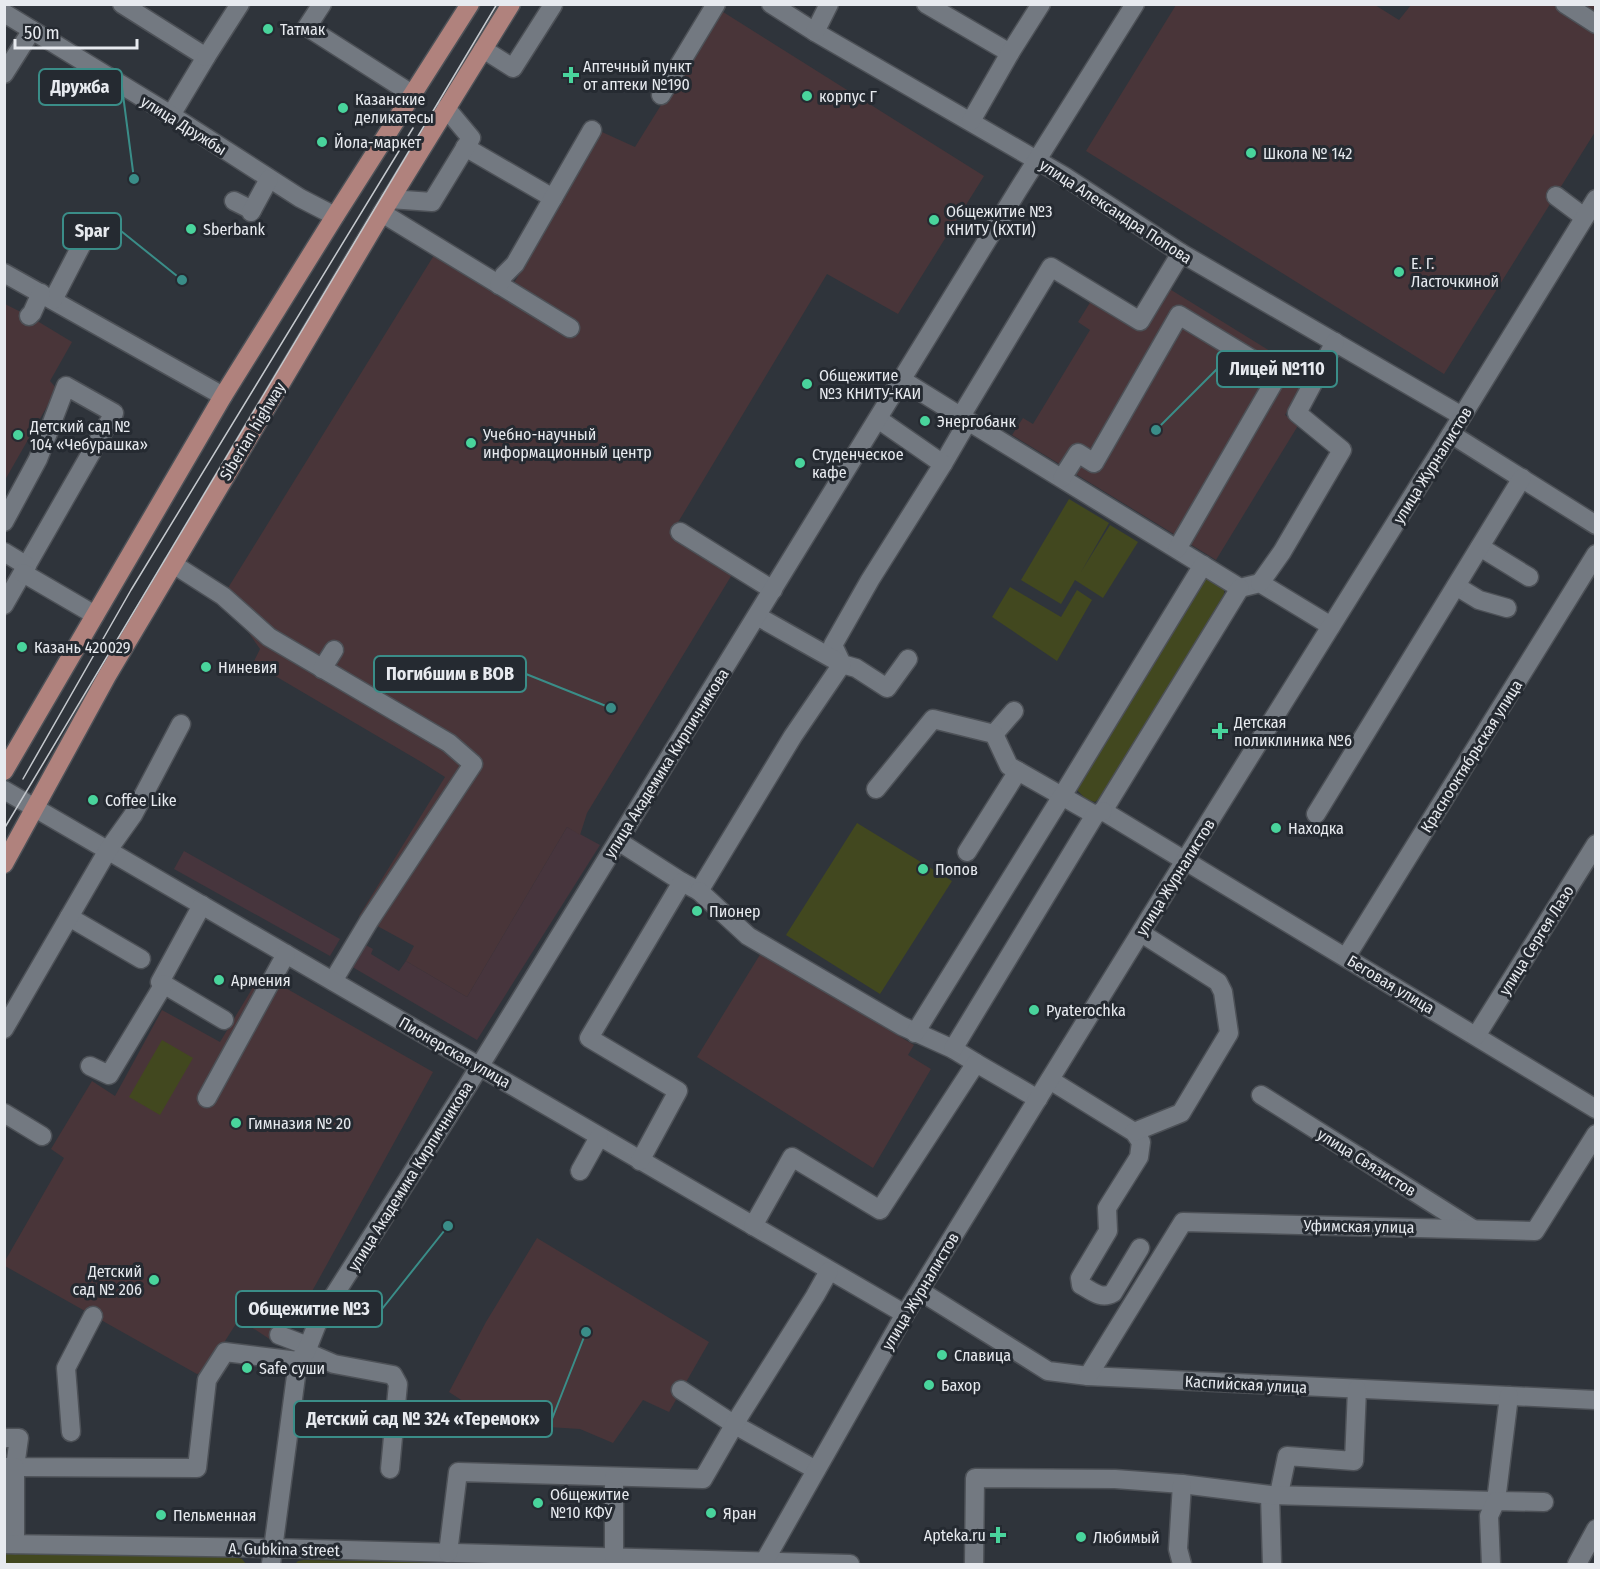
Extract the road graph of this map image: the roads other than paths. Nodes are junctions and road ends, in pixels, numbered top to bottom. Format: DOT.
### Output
graph roads {
  1 [pos="122,4"];
  2 [pos="240,4"];
  3 [pos="322,4"];
  4 [pos="470,4"];
  5 [pos="511,4"];
  6 [pos="552,4"];
  7 [pos="716,4"];
  8 [pos="771,4"];
  9 [pos="829,4"];
  10 [pos="926,4"];
  11 [pos="1041,4"];
  12 [pos="1135,4"];
  13 [pos="1565,4"];
  14 [pos="4,13"];
  15 [pos="1596,24"];
  16 [pos="32,30"];
  17 [pos="815,32"];
  18 [pos="483,49"];
  19 [pos="1010,53"];
  20 [pos="206,57"];
  21 [pos="4,74"];
  22 [pos="412,94"];
  23 [pos="661,95"];
  24 [pos="446,108"];
  25 [pos="171,116"];
  26 [pos="970,122"];
  27 [pos="592,130"];
  28 [pos="465,147"];
  29 [pos="1037,160"];
  30 [pos="269,179"];
  31 [pos="1556,196"];
  32 [pos="553,198"];
  33 [pos="1596,199"];
  34 [pos="234,201"];
  35 [pos="386,206"];
  36 [pos="335,216"];
  37 [pos="1584,217"];
  38 [pos="81,246"];
  39 [pos="1181,253"];
  40 [pos="4,273"];
  41 [pos="499,285"];
  42 [pos="47,296"];
  43 [pos="29,316"];
  44 [pos="570,328"];
  45 [pos="1335,342"];
  46 [pos="902,380"];
  47 [pos="223,396"];
  48 [pos="1462,416"];
  49 [pos="878,419"];
  50 [pos="965,419"];
  51 [pos="1451,434"];
  52 [pos="943,464"];
  53 [pos="1062,478"];
  54 [pos="1522,478"];
  55 [pos="4,522"];
  56 [pos="1596,525"];
  57 [pos="680,532"];
  58 [pos="1480,547"];
  59 [pos="1177,549"];
  60 [pos="4,552"];
  61 [pos="1596,554"];
  62 [pos="173,564"];
  63 [pos="1203,565"];
  64 [pos="25,570"];
  65 [pos="1529,577"];
  66 [pos="1260,583"];
  67 [pos="1456,586"];
  68 [pos="1240,588"];
  69 [pos="773,590"];
  70 [pos="4,605"];
  71 [pos="1507,608"];
  72 [pos="96,615"];
  73 [pos="757,616"];
  74 [pos="1331,627"];
  75 [pos="334,650"];
  76 [pos="908,659"];
  77 [pos="842,664"];
  78 [pos="322,669"];
  79 [pos="1014,711"];
  80 [pos="181,724"];
  81 [pos="994,734"];
  82 [pos="4,771"];
  83 [pos="1018,771"];
  84 [pos="876,789"];
  85 [pos="4,790"];
  86 [pos="1062,796"];
  87 [pos="36,808"];
  88 [pos="1099,813"];
  89 [pos="1316,814"];
  90 [pos="618,841"];
  91 [pos="1596,844"];
  92 [pos="108,850"];
  93 [pos="967,852"];
  94 [pos="1186,860"];
  95 [pos="4,864"];
  96 [pos="682,882"];
  97 [pos="699,891"];
  98 [pos="202,905"];
  99 [pos="69,917"];
  100 [pos="1141,933"];
  101 [pos="285,954"];
  102 [pos="1346,957"];
  103 [pos="141,959"];
  104 [pos="333,981"];
  105 [pos="164,984"];
  106 [pos="224,1020"];
  107 [pos="4,1029"];
  108 [pos="904,1031"];
  109 [pos="1476,1036"];
  110 [pos="953,1049"];
  111 [pos="976,1063"];
  112 [pos="90,1066"];
  113 [pos="479,1067"];
  114 [pos="1050,1080"];
  115 [pos="1261,1095"];
  116 [pos="207,1098"];
  117 [pos="1038,1099"];
  118 [pos="1596,1109"];
  119 [pos="4,1113"];
  120 [pos="1134,1132"];
  121 [pos="1596,1134"];
  122 [pos="42,1136"];
  123 [pos="599,1137"];
  124 [pos="640,1161"];
  125 [pos="580,1171"];
  126 [pos="753,1226"];
  127 [pos="1473,1229"];
  128 [pos="1140,1248"];
  129 [pos="830,1271"];
  130 [pos="920,1291"];
  131 [pos="905,1314"];
  132 [pos="93,1316"];
  133 [pos="279,1335"];
  134 [pos="304,1353"];
  135 [pos="1088,1376"];
  136 [pos="1357,1389"];
  137 [pos="681,1390"];
  138 [pos="1509,1396"];
  139 [pos="1596,1400"];
  140 [pos="735,1425"];
  141 [pos="71,1432"];
  142 [pos="4,1438"];
  143 [pos="10,1467"];
  144 [pos="390,1469"];
  145 [pos="816,1470"];
  146 [pos="614,1477"];
  147 [pos="1182,1484"];
  148 [pos="1274,1495"];
  149 [pos="1496,1502"];
  150 [pos="1544,1502"];
  151 [pos="1596,1529"];
  152 [pos="10,1544"];
  153 [pos="448,1553"];
  154 [pos="272,1556"];
  155 [pos="614,1557"];
  156 [pos="764,1563"];
  157 [pos="850,1564"];
  158 [pos="974,1564"];
  159 [pos="1182,1564"];
  160 [pos="1272,1564"];
  161 [pos="1491,1564"];
  162 [pos="1577,1564"];
  1 -- 20 [label="street"];
  2 -- 20 [label="street"];
  3 -- 22 [label="street"];
  4 -- 22 [label="main road"];
  5 -- 18 [label="main road, Siberian highway"];
  6 -- 18 [label="street"];
  7 -- 23 [label="street"];
  8 -- 17 [label="street, улица Александра Попова"];
  9 -- 17 [label="street"];
  10 -- 19 [label="street"];
  11 -- 19 [label="street"];
  12 -- 29 [label="street, улица Академика Кирпичникова"];
  13 -- 15 [label="street"];
  14 -- 16 [label="street, улица Дружбы"];
  16 -- 21 [label="street"];
  16 -- 25 [label="street, улица Дружбы"];
  17 -- 26 [label="street, улица Александра Попова"];
  18 -- 24 [label="main road, Siberian highway"];
  19 -- 26 [label="street"];
  20 -- 25 [label="street"];
  22 -- 36 [label="main road"];
  24 -- 28 [label="street"];
  24 -- 35 [label="main road, Siberian highway"];
  25 -- 30 [label="street, улица Дружбы"];
  26 -- 29 [label="street, улица Александра Попова"];
  27 -- 32 [label="street"];
  28 -- 32 [label="street"];
  28 -- 35 [label="street"];
  29 -- 39 [label="street, улица Александра Попова"];
  29 -- 46 [label="street, улица Академика Кирпичникова"];
  30 -- 34 [label="street"];
  30 -- 36 [label="street, улица Дружбы"];
  31 -- 37 [label="street"];
  32 -- 41 [label="street"];
  33 -- 37 [label="street, улица Журналистов"];
  35 -- 41 [label="street"];
  35 -- 62 [label="main road, Siberian highway"];
  36 -- 47 [label="main road"];
  37 -- 48 [label="street, улица Журналистов"];
  38 -- 42 [label="street"];
  39 -- 45 [label="street, улица Александра Попова"];
  39 -- 50 [label="street"];
  40 -- 42 [label="street"];
  41 -- 44 [label="street"];
  42 -- 43 [label="street"];
  42 -- 47 [label="street"];
  45 -- 48 [label="street, улица Александра Попова"];
  45 -- 66 [label="street"];
  46 -- 49 [label="street, улица Академика Кирпичникова"];
  46 -- 50 [label="street"];
  47 -- 72 [label="main road"];
  48 -- 51 [label="street, улица Журналистов"];
  49 -- 52 [label="street"];
  49 -- 69 [label="street, улица Академика Кирпичникова"];
  50 -- 52 [label="street"];
  50 -- 53 [label="street"];
  51 -- 54 [label="street"];
  51 -- 74 [label="street, улица Журналистов"];
  52 -- 77 [label="street"];
  53 -- 59 [label="street"];
  53 -- 59 [label="street"];
  54 -- 56 [label="street"];
  54 -- 58 [label="street"];
  55 -- 64 [label="street"];
  57 -- 69 [label="street"];
  58 -- 65 [label="street"];
  58 -- 67 [label="street"];
  59 -- 63 [label="street"];
  60 -- 64 [label="street"];
  61 -- 102 [label="street, Краснооктябрьская улица"];
  62 -- 78 [label="street"];
  62 -- 87 [label="main road, Siberian highway"];
  63 -- 68 [label="street"];
  63 -- 86 [label="street"];
  64 -- 70 [label="street"];
  64 -- 72 [label="street"];
  66 -- 68 [label="street"];
  66 -- 74 [label="street"];
  67 -- 71 [label="street"];
  67 -- 89 [label="street"];
  68 -- 88 [label="street"];
  69 -- 73 [label="street, улица Академика Кирпичникова"];
  72 -- 82 [label="main road"];
  73 -- 77 [label="street"];
  73 -- 90 [label="street, улица Академика Кирпичникова"];
  74 -- 94 [label="street, улица Журналистов"];
  75 -- 78 [label="street"];
  76 -- 77 [label="street"];
  77 -- 97 [label="street"];
  78 -- 104 [label="street"];
  79 -- 81 [label="street"];
  80 -- 92 [label="street"];
  81 -- 83 [label="street"];
  81 -- 84 [label="street"];
  83 -- 86 [label="street, Беговая улица"];
  83 -- 93 [label="street"];
  85 -- 87 [label="street, Пионерская улица"];
  86 -- 88 [label="street, Беговая улица"];
  86 -- 108 [label="street"];
  87 -- 92 [label="street, Пионерская улица"];
  87 -- 95 [label="main road, Siberian highway"];
  88 -- 94 [label="street, Беговая улица"];
  88 -- 110 [label="street"];
  90 -- 96 [label="street"];
  90 -- 113 [label="street, улица Академика Кирпичникова"];
  91 -- 109 [label="street, улица Сергея Лазо"];
  92 -- 98 [label="street, Пионерская улица"];
  92 -- 99 [label="street"];
  94 -- 100 [label="street, улица Журналистов"];
  94 -- 102 [label="street, Беговая улица"];
  96 -- 97 [label="street"];
  96 -- 124 [label="street"];
  97 -- 108 [label="street"];
  98 -- 101 [label="street, Пионерская улица"];
  98 -- 105 [label="street"];
  99 -- 103 [label="street"];
  99 -- 107 [label="street"];
  100 -- 114 [label="street, улица Журналистов"];
  100 -- 120 [label="street"];
  101 -- 104 [label="street, Пионерская улица"];
  101 -- 116 [label="street"];
  102 -- 109 [label="street, Беговая улица"];
  104 -- 113 [label="street, Пионерская улица"];
  105 -- 106 [label="street"];
  105 -- 112 [label="street"];
  108 -- 110 [label="street"];
  109 -- 118 [label="street, Беговая улица"];
  110 -- 111 [label="street"];
  111 -- 117 [label="street"];
  111 -- 126 [label="street"];
  113 -- 123 [label="street, Пионерская улица"];
  113 -- 134 [label="street, улица Академика Кирпичникова"];
  114 -- 117 [label="street, улица Журналистов"];
  114 -- 120 [label="street"];
  115 -- 127 [label="street, улица Связистов"];
  117 -- 130 [label="street, улица Журналистов"];
  119 -- 122 [label="street"];
  120 -- 128 [label="street"];
  121 -- 127 [label="street, Уфимская улица"];
  123 -- 124 [label="street, Пионерская улица"];
  123 -- 125 [label="street"];
  124 -- 126 [label="street, Пионерская улица"];
  126 -- 129 [label="street, Пионерская улица"];
  127 -- 135 [label="street, Уфимская улица"];
  129 -- 131 [label="street, Пионерская улица"];
  129 -- 140 [label="street"];
  130 -- 131 [label="street, улица Журналистов"];
  130 -- 135 [label="street, Каспийская улица"];
  131 -- 145 [label="street, улица Журналистов"];
  132 -- 141 [label="street"];
  133 -- 134 [label="street"];
  134 -- 143 [label="street"];
  134 -- 144 [label="street"];
  134 -- 154 [label="street, улица Академика Кирпичникова"];
  135 -- 136 [label="street, Каспийская улица"];
  136 -- 138 [label="street, Каспийская улица"];
  136 -- 148 [label="street"];
  137 -- 140 [label="street"];
  138 -- 139 [label="street, Каспийская улица"];
  138 -- 149 [label="street"];
  140 -- 145 [label="street"];
  140 -- 146 [label="street"];
  142 -- 143 [label="street"];
  143 -- 152 [label="street"];
  145 -- 156 [label="street, улица Журналистов"];
  146 -- 153 [label="street"];
  146 -- 155 [label="street"];
  147 -- 148 [label="street"];
  147 -- 158 [label="street"];
  147 -- 159 [label="street"];
  148 -- 149 [label="street"];
  148 -- 160 [label="street"];
  149 -- 150 [label="street"];
  149 -- 161 [label="street"];
  151 -- 162 [label="street"];
  152 -- 154 [label="street, A. Gubkina street"];
  153 -- 154 [label="street, A. Gubkina street"];
  153 -- 155 [label="street, A. Gubkina street"];
  155 -- 156 [label="street, A. Gubkina street"];
  156 -- 157 [label="street, A. Gubkina street"];
}
